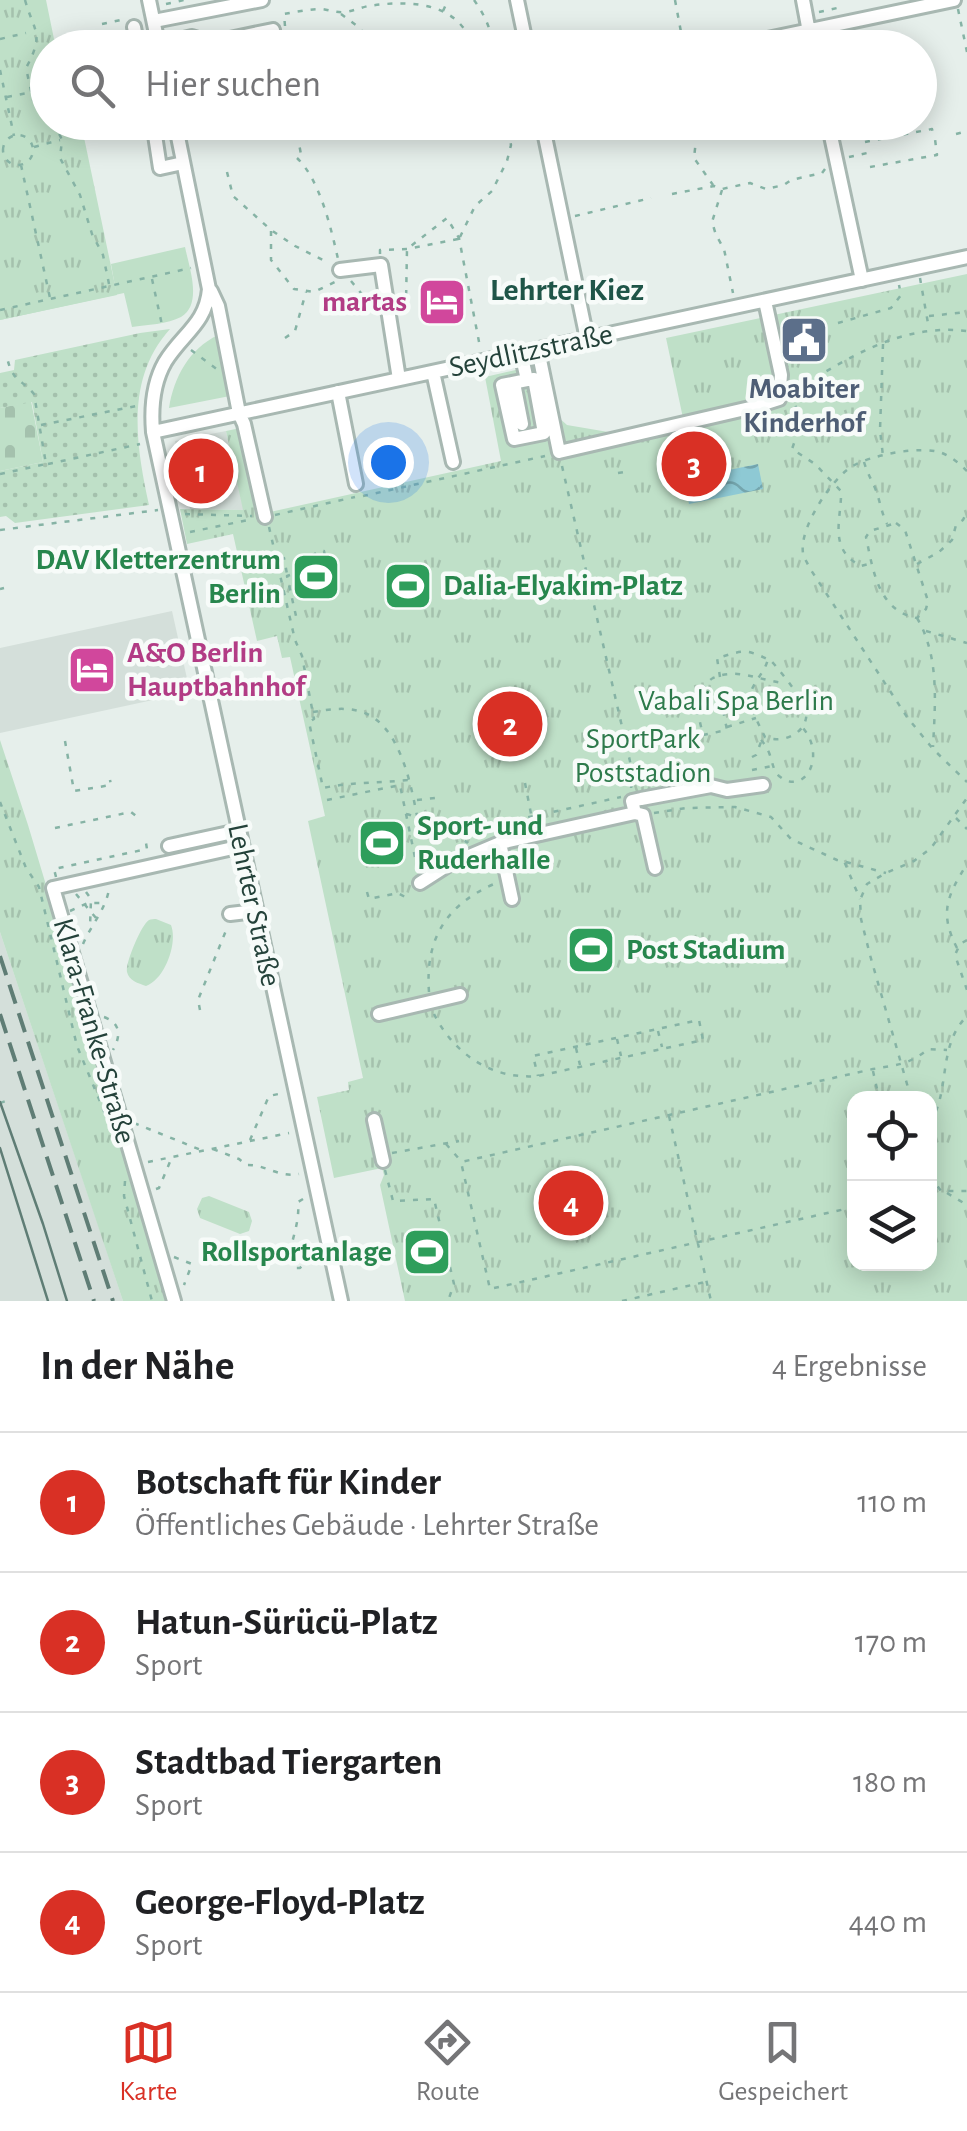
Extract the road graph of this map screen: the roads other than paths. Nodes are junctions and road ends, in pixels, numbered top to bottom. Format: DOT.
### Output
graph roads {
  1 [pos="150,0"];
  2 [pos="262,0"];
  3 [pos="517,0"];
  4 [pos="802,0"];
  5 [pos="954,0"];
  6 [pos="136,22"];
  7 [pos="154,22"];
  8 [pos="137,30"];
  9 [pos="156,30"];
  10 [pos="523,30"];
  11 [pos="808,30"];
  12 [pos="156,140"];
  13 [pos="179,140"];
  14 [pos="546,140"];
  15 [pos="832,140"];
  16 [pos="183,163"];
  17 [pos="967,257"];
  18 [pos="340,270"];
  19 [pos="862,280"];
  20 [pos="210,289"];
  21 [pos="765,301"];
  22 [pos="587,339"];
  23 [pos="538,350"];
  24 [pos="522,353"];
  25 [pos="433,372"];
  26 [pos="399,379"];
  27 [pos="520,381"];
  28 [pos="338,392"];
  29 [pos="240,413"];
  30 [pos="522,424"];
  31 [pos="153,432"];
  32 [pos="454,462"];
  33 [pos="356,484"];
  34 [pos="265,517"];
  35 [pos="762,784"];
  36 [pos="639,814"];
  37 [pos="238,831"];
  38 [pos="500,843"];
  39 [pos="169,846"];
  40 [pos="242,846"];
  41 [pos="655,868"];
  42 [pos="420,883"];
  43 [pos="512,899"];
  44 [pos="256,910"];
  45 [pos="230,917"];
  46 [pos="460,995"];
  47 [pos="379,1014"];
  48 [pos="374,1120"];
  49 [pos="382,1158"];
  50 [pos="174,1301"];
  51 [pos="341,1301"];
  1 -- 7 [label="street"];
  2 -- 7 [label="street"];
  3 -- 10 [label="street"];
  4 -- 11 [label="street"];
  5 -- 11 [label="street"];
  6 -- 8 [label="street"];
  7 -- 9 [label="street"];
  12 -- 16 [label="street"];
  13 -- 16 [label="street"];
  14 -- 22 [label="street"];
  15 -- 19 [label="street"];
  16 -- 20 [label="street"];
  17 -- 19 [label="street, Seydlitzstraße"];
  18 -- 26 [label="street"];
  19 -- 21 [label="street, Seydlitzstraße"];
  20 -- 29 [label="street"];
  20 -- 31 [label="street, Lehrter Straße"];
  21 -- 22 [label="street, Seydlitzstraße"];
  21 -- 23 [label="street"];
  22 -- 23 [label="street, Seydlitzstraße"];
  23 -- 24 [label="street, Seydlitzstraße"];
  24 -- 25 [label="street, Seydlitzstraße"];
  24 -- 27 [label="street"];
  25 -- 26 [label="street, Seydlitzstraße"];
  25 -- 32 [label="street"];
  26 -- 28 [label="street, Seydlitzstraße"];
  27 -- 27 [label="street"];
  27 -- 30 [label="street"];
  28 -- 29 [label="street, Seydlitzstraße"];
  28 -- 33 [label="street"];
  29 -- 31 [label="street, Seydlitzstraße"];
  29 -- 34 [label="street"];
  31 -- 37 [label="street, Lehrter Straße"];
  35 -- 36 [label="street"];
  36 -- 38 [label="street"];
  36 -- 41 [label="street"];
  37 -- 39 [label="street"];
  37 -- 40 [label="street, Lehrter Straße"];
  38 -- 42 [label="street"];
  38 -- 43 [label="street"];
  40 -- 44 [label="street, Lehrter Straße"];
  40 -- 50 [label="street, Klara-Franke-Straße"];
  44 -- 45 [label="street"];
  44 -- 51 [label="street, Lehrter Straße"];
  46 -- 47 [label="street"];
  48 -- 49 [label="street"];
}
